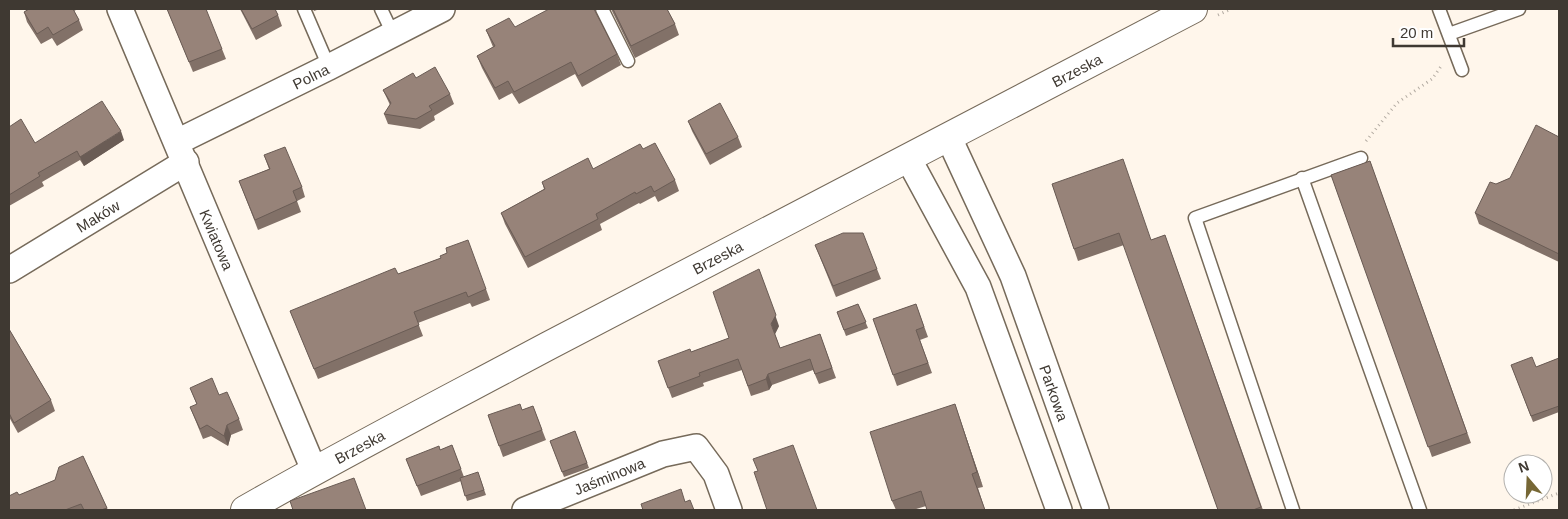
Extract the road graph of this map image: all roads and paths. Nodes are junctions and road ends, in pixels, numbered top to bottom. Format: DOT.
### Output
graph roads {
  1 [pos="120,9"];
  2 [pos="304,9"];
  3 [pos="381,9"];
  4 [pos="442,9"];
  5 [pos="602,9"];
  6 [pos="1231,9"];
  7 [pos="1440,9"];
  8 [pos="1518,9"];
  9 [pos="1204,13"];
  10 [pos="393,34"];
  11 [pos="1449,34"];
  12 [pos="1454,49"];
  13 [pos="628,61"];
  14 [pos="329,67"];
  15 [pos="1462,70"];
  16 [pos="949,138"];
  17 [pos="181,152"];
  18 [pos="908,158"];
  19 [pos="1360,158"];
  20 [pos="1302,178"];
  21 [pos="9,270"];
  22 [pos="1013,276"];
  23 [pos="978,287"];
  24 [pos="314,470"];
  25 [pos="1083,475"];
  26 [pos="1051,487"];
  27 [pos="1559,493"];
  28 [pos="245,510"];
  29 [pos="525,510"];
  30 [pos="729,510"];
  31 [pos="1059,510"];
  32 [pos="1096,510"];
  33 [pos="1293,510"];
  34 [pos="1420,510"];
  35 [pos="1514,510"];
  1 -- 17 [label="street, Kwiatowa"];
  2 -- 14 [label="lane"];
  3 -- 10 [label="lane"];
  4 -- 10 [label="street, Polna"];
  5 -- 13 [label="lane"];
  6 -- 9 [label="path"];
  7 -- 11 [label="lane"];
  8 -- 11 [label="lane"];
  9 -- 16 [label="street, Brzeska"];
  10 -- 14 [label="street, Polna"];
  11 -- 12 [label="lane"];
  12 -- 15 [label="lane"];
  12 -- 19 [label="path"];
  14 -- 17 [label="street, Polna"];
  16 -- 18 [label="street, Brzeska"];
  16 -- 22 [label="street, Parkowa"];
  17 -- 21 [label="street, Maków"];
  17 -- 24 [label="street, Kwiatowa"];
  18 -- 23 [label="street"];
  18 -- 24 [label="street, Brzeska"];
  19 -- 20 [label="lane"];
  20 -- 33 [label="lane"];
  20 -- 34 [label="lane"];
  22 -- 23 [label="street"];
  22 -- 25 [label="street, Parkowa"];
  23 -- 26 [label="street"];
  24 -- 28 [label="street, Brzeska"];
  25 -- 26 [label="street"];
  25 -- 32 [label="street, Parkowa"];
  26 -- 31 [label="street"];
  27 -- 35 [label="path"];
  29 -- 30 [label="street, Jaśminowa"];
}
